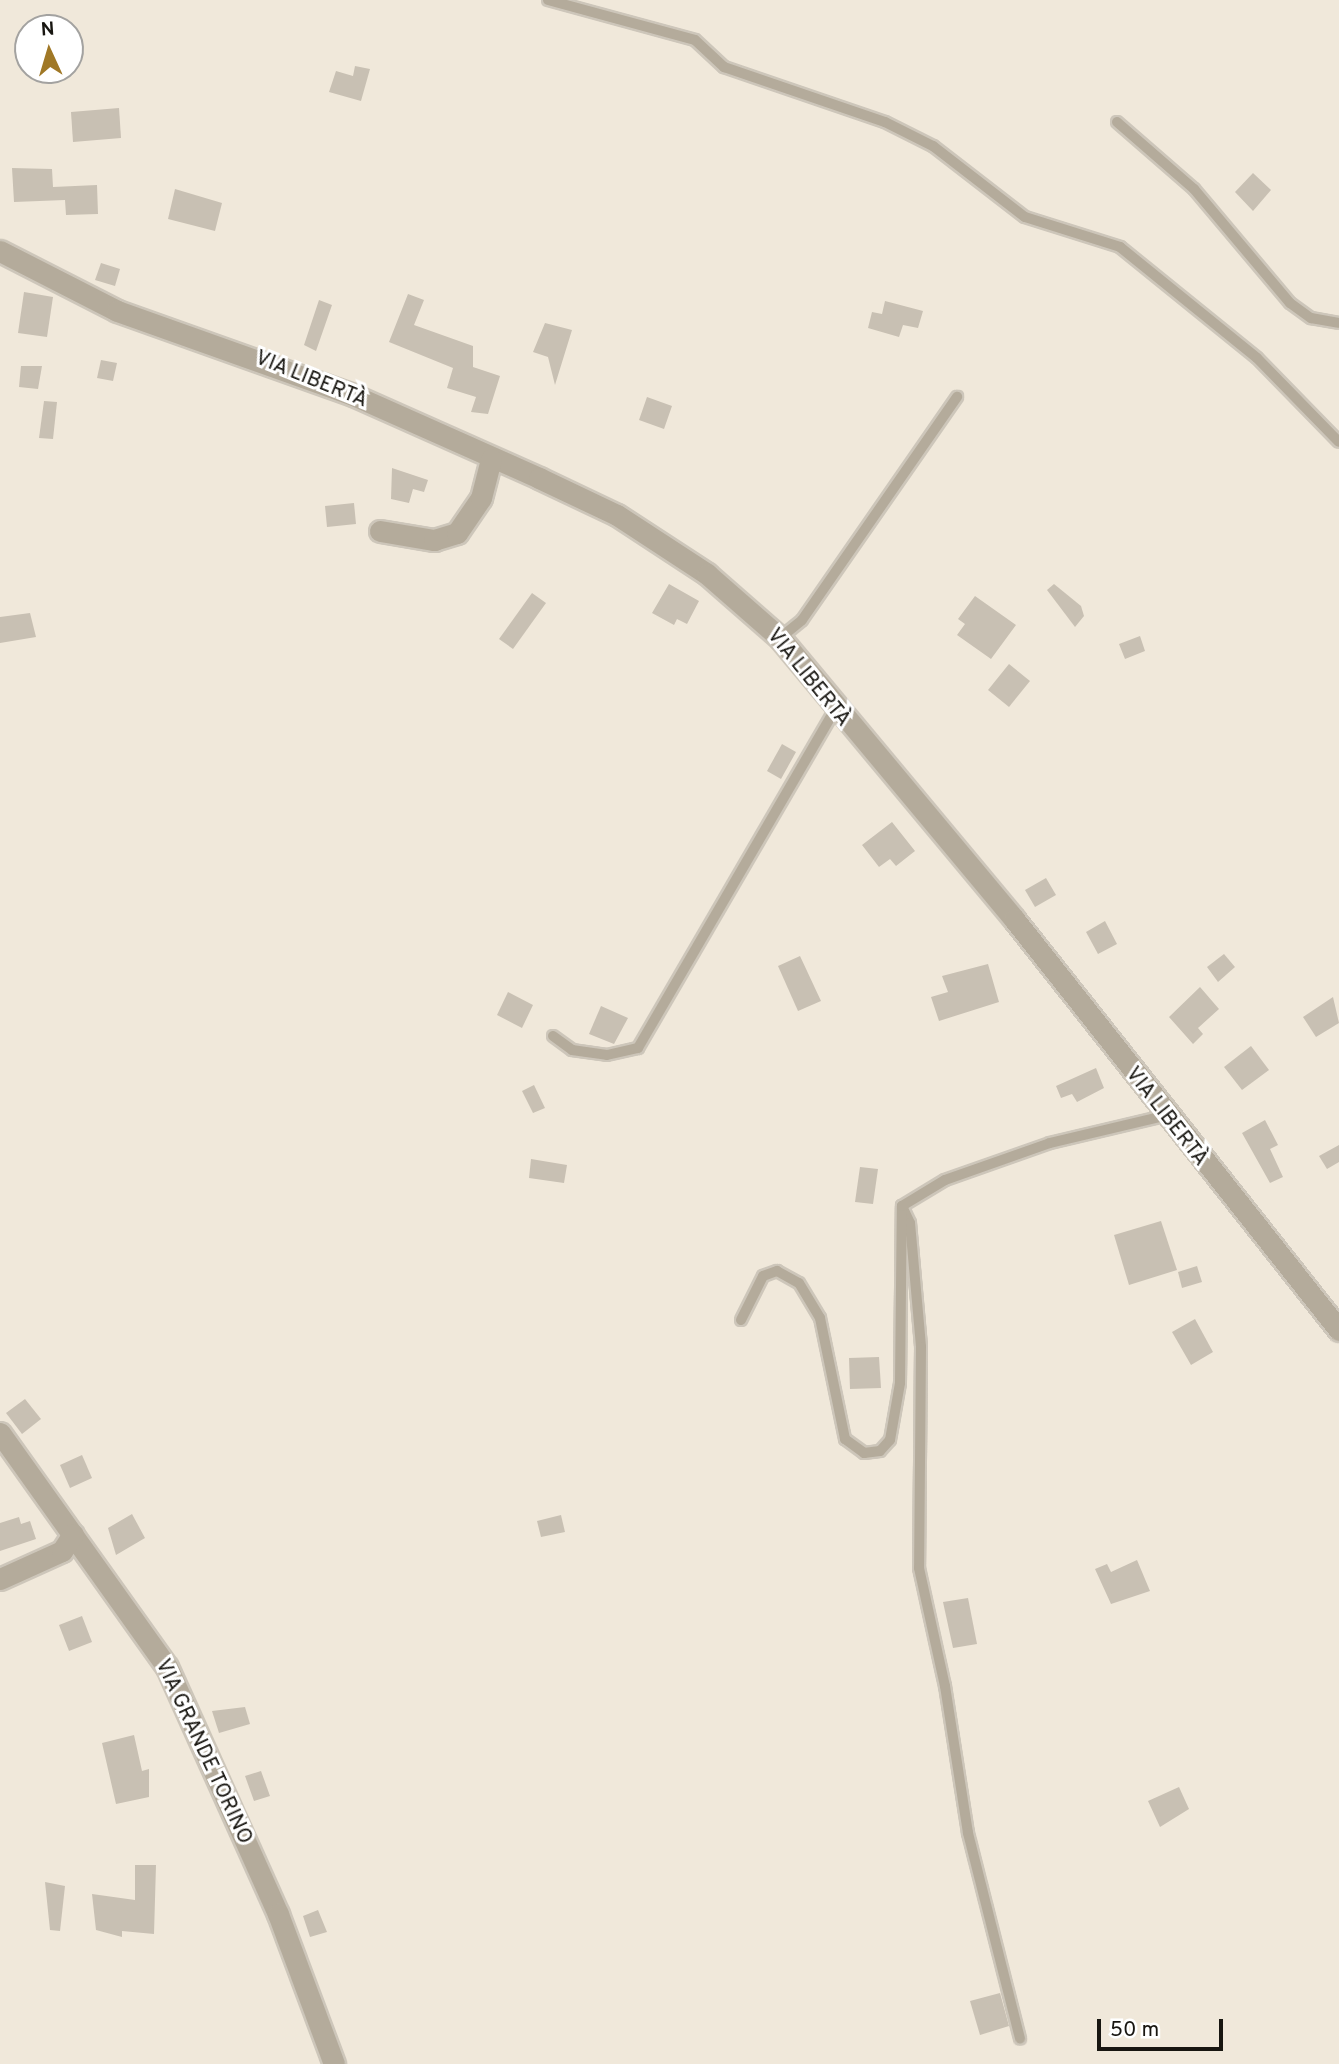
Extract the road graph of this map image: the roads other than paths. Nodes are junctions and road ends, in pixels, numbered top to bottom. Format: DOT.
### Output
graph roads {
  1 [pos="548,0"];
  2 [pos="1117,122"];
  3 [pos="0,251"];
  4 [pos="1339,323"];
  5 [pos="957,397"];
  6 [pos="1339,442"];
  7 [pos="491,459"];
  8 [pos="380,531"];
  9 [pos="780,638"];
  10 [pos="834,711"];
  11 [pos="553,1035"];
  12 [pos="1164,1116"];
  13 [pos="902,1206"];
  14 [pos="741,1320"];
  15 [pos="1339,1330"];
  16 [pos="0,1433"];
  17 [pos="73,1534"];
  18 [pos="0,1578"];
  19 [pos="1020,2039"];
  20 [pos="334,2064"];
  1 -- 6 [label="lane"];
  2 -- 4 [label="lane"];
  3 -- 7 [label="street, VIA LIBERTÀ"];
  5 -- 9 [label="lane"];
  7 -- 8 [label="street"];
  7 -- 9 [label="street, VIA LIBERTÀ"];
  9 -- 10 [label="street, VIA LIBERTÀ"];
  10 -- 11 [label="lane"];
  10 -- 12 [label="street, VIA LIBERTÀ"];
  12 -- 13 [label="lane"];
  12 -- 15 [label="street, VIA LIBERTÀ"];
  13 -- 14 [label="lane"];
  13 -- 19 [label="lane"];
  16 -- 17 [label="street, VIA GRANDE TORINO"];
  17 -- 18 [label="street"];
  17 -- 20 [label="street, VIA GRANDE TORINO"];
}
